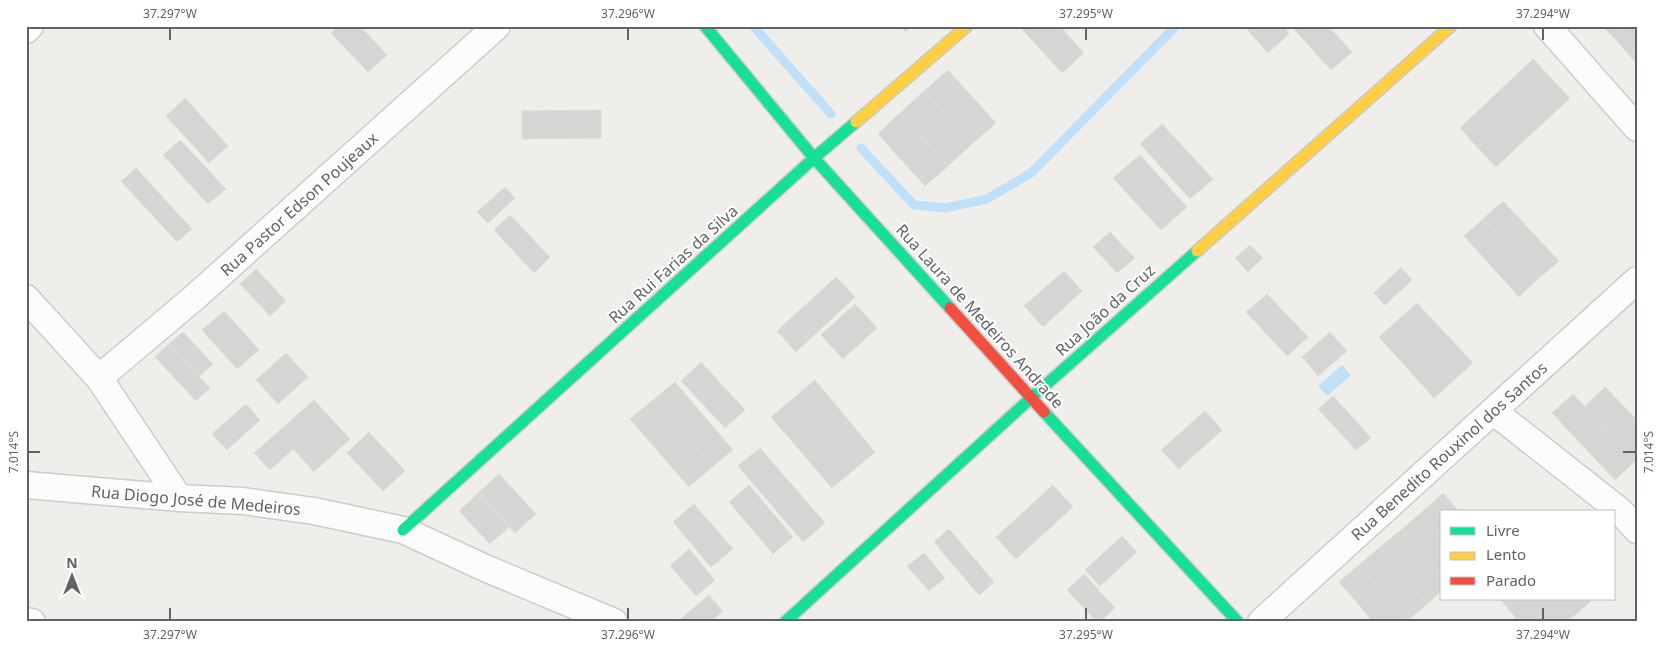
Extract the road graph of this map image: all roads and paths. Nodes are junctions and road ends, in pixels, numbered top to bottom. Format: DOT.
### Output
graph roads {
  1 [pos="30,26"];
  2 [pos="497,26"];
  3 [pos="705,26"];
  4 [pos="967,26"];
  5 [pos="1451,26"];
  6 [pos="1547,26"];
  7 [pos="26,30"];
  8 [pos="1637,128"];
  9 [pos="814,158"];
  10 [pos="1637,280"];
  11 [pos="26,298"];
  12 [pos="99,378"];
  13 [pos="1031,398"];
  14 [pos="1493,411"];
  15 [pos="26,485"];
  16 [pos="179,498"];
  17 [pos="403,530"];
  18 [pos="1637,530"];
  19 [pos="26,621"];
  20 [pos="32,622"];
  21 [pos="614,622"];
  22 [pos="785,622"];
  23 [pos="1238,622"];
  24 [pos="1261,622"];
  1 -- 7 [label="street"];
  2 -- 12 [label="street, Rua Pastor Edson Poujeaux"];
  3 -- 9 [label="street, Rua Laura de Medeiros Andrade"];
  4 -- 9 [label="street, Rua Rui Farias da Silva"];
  5 -- 13 [label="street, Rua João da Cruz"];
  6 -- 8 [label="street"];
  9 -- 13 [label="street, Rua Laura de Medeiros Andrade"];
  9 -- 17 [label="street, Rua Rui Farias da Silva"];
  10 -- 14 [label="street, Rua Benedito Rouxinol dos Santos"];
  11 -- 12 [label="street"];
  12 -- 16 [label="street"];
  13 -- 22 [label="street, Rua João da Cruz"];
  13 -- 23 [label="street, Rua Laura de Medeiros Andrade"];
  14 -- 18 [label="street"];
  14 -- 24 [label="street, Rua Benedito Rouxinol dos Santos"];
  15 -- 16 [label="street, Rua Diogo José de Medeiros"];
  16 -- 17 [label="street, Rua Diogo José de Medeiros"];
  17 -- 21 [label="street, Rua Diogo José de Medeiros"];
  19 -- 20 [label="street"];
}
